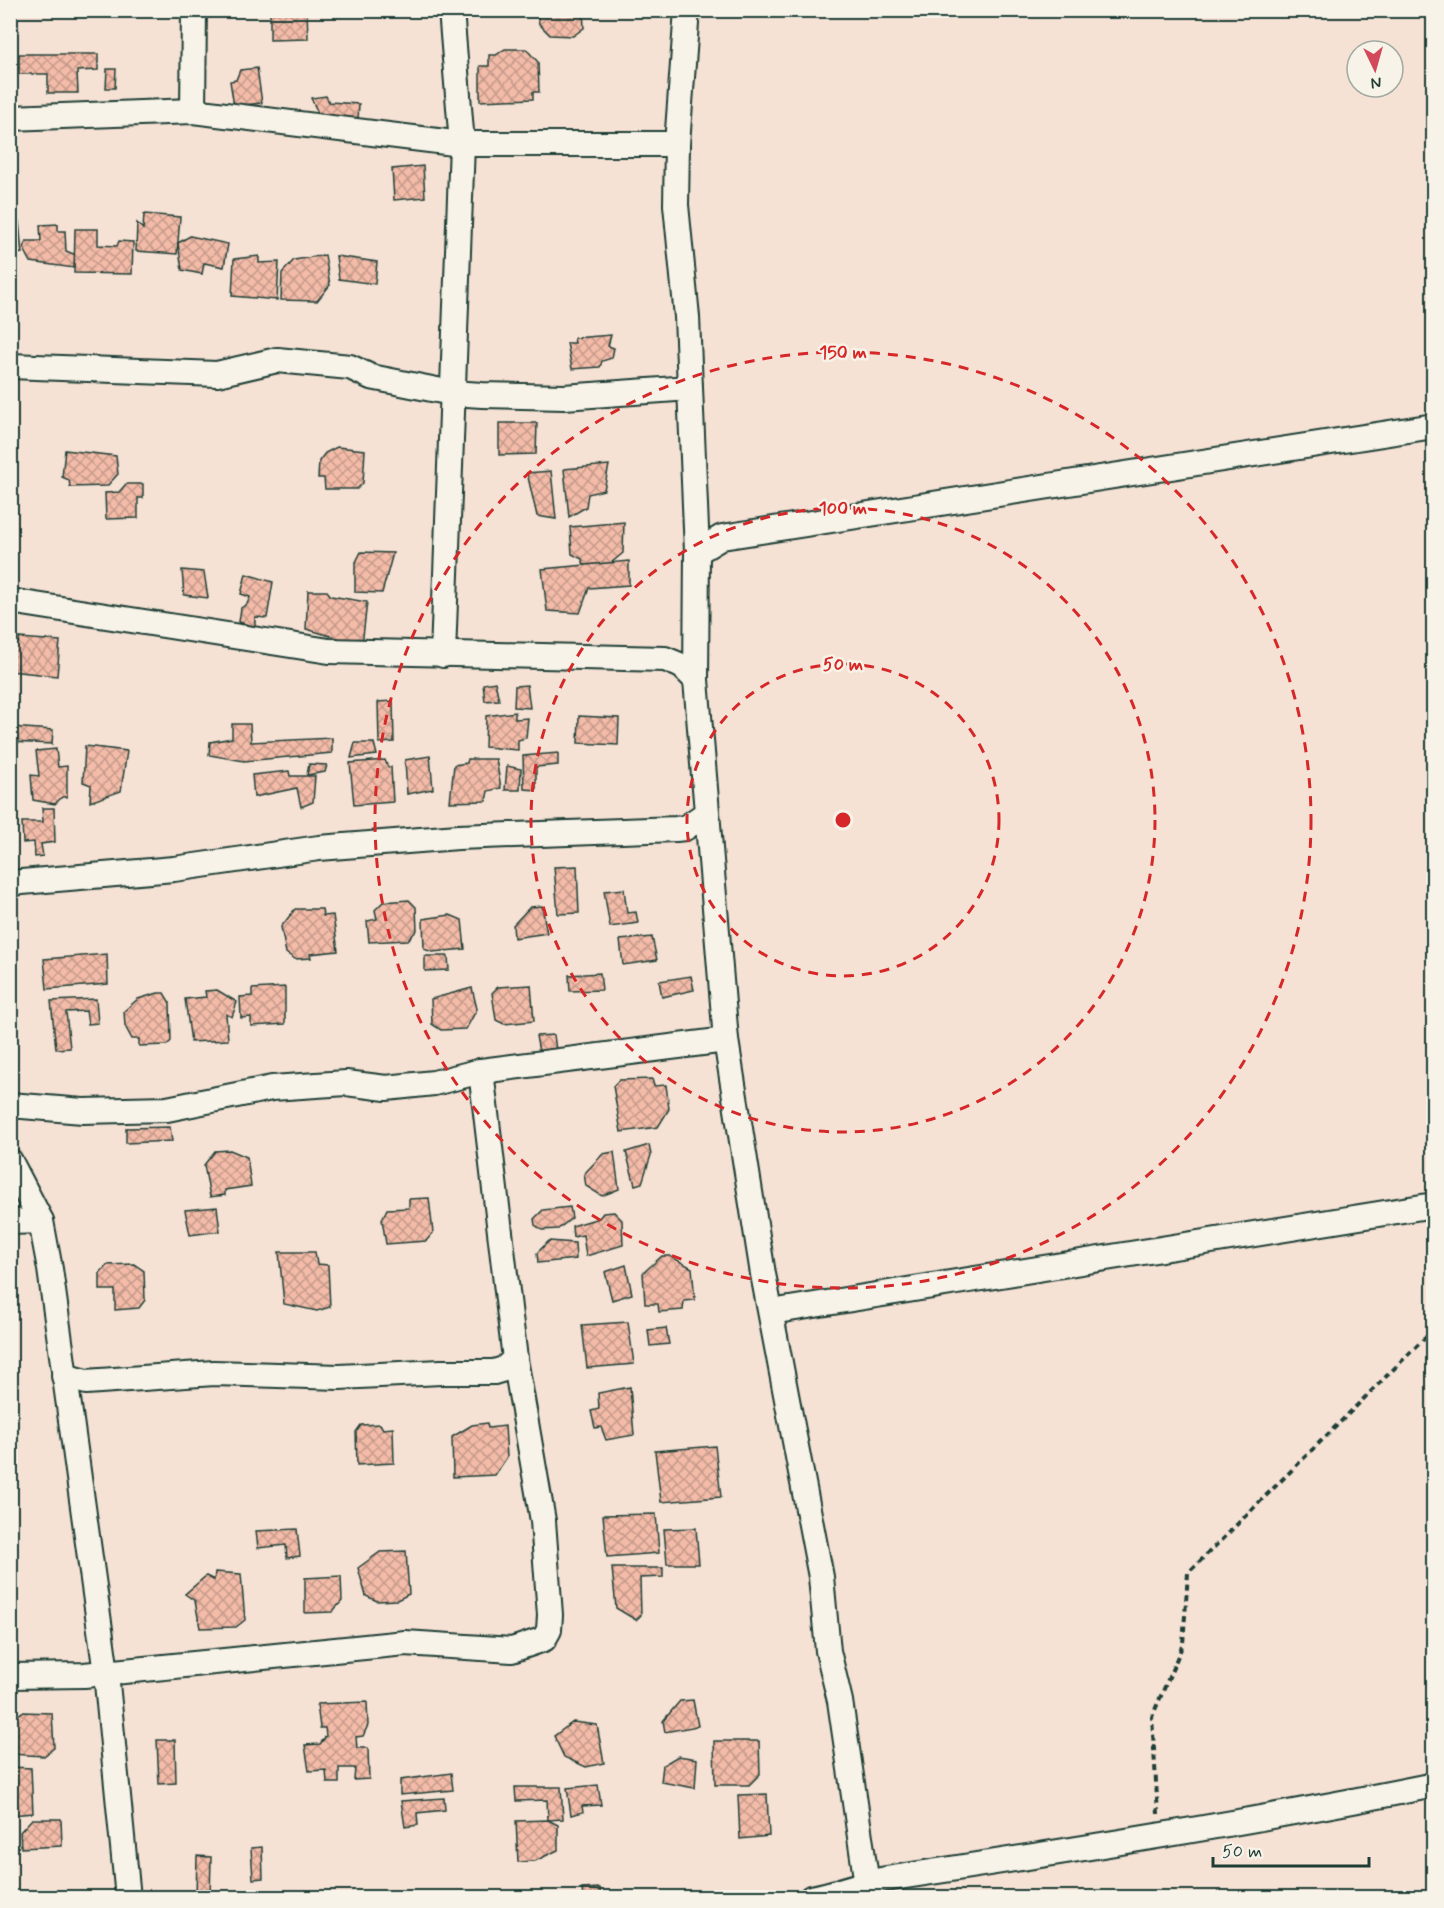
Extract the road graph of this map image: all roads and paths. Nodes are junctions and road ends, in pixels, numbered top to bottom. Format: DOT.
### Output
graph roads {
  1 [pos="194,10"];
  2 [pos="452,10"];
  3 [pos="687,10"];
  4 [pos="193,111"];
  5 [pos="10,118"];
  6 [pos="462,144"];
  7 [pos="677,144"];
  8 [pos="10,366"];
  9 [pos="690,388"];
  10 [pos="452,393"];
  11 [pos="1434,426"];
  12 [pos="697,552"];
  13 [pos="10,601"];
  14 [pos="443,655"];
  15 [pos="696,680"];
  16 [pos="707,813"];
  17 [pos="10,883"];
  18 [pos="726,1040"];
  19 [pos="481,1071"];
  20 [pos="10,1105"];
  21 [pos="10,1161"];
  22 [pos="1434,1205"];
  23 [pos="41,1221"];
  24 [pos="10,1222"];
  25 [pos="771,1312"];
  26 [pos="1434,1329"];
  27 [pos="515,1359"];
  28 [pos="64,1376"];
  29 [pos="106,1673"];
  30 [pos="10,1676"];
  31 [pos="1434,1785"];
  32 [pos="1159,1835"];
  33 [pos="867,1890"];
  34 [pos="128,1898"];
  35 [pos="811,1898"];
  1 -- 4 [label="street"];
  2 -- 6 [label="street"];
  3 -- 7 [label="street"];
  4 -- 5 [label="street"];
  4 -- 6 [label="street"];
  6 -- 7 [label="street"];
  6 -- 10 [label="street"];
  7 -- 9 [label="street"];
  8 -- 10 [label="street"];
  9 -- 10 [label="street"];
  9 -- 12 [label="street"];
  10 -- 14 [label="street"];
  11 -- 12 [label="street"];
  12 -- 15 [label="street"];
  13 -- 14 [label="street"];
  14 -- 15 [label="street"];
  15 -- 16 [label="street"];
  16 -- 17 [label="street"];
  16 -- 18 [label="street"];
  18 -- 19 [label="street"];
  18 -- 25 [label="street"];
  19 -- 20 [label="street"];
  19 -- 27 [label="street"];
  21 -- 23 [label="street"];
  22 -- 25 [label="street"];
  23 -- 24 [label="street"];
  23 -- 28 [label="street"];
  25 -- 33 [label="street"];
  26 -- 32 [label="path"];
  27 -- 28 [label="street"];
  27 -- 29 [label="street"];
  28 -- 29 [label="street"];
  29 -- 30 [label="street"];
  29 -- 34 [label="street"];
  31 -- 32 [label="street"];
  32 -- 33 [label="street"];
  33 -- 35 [label="street"];
}
